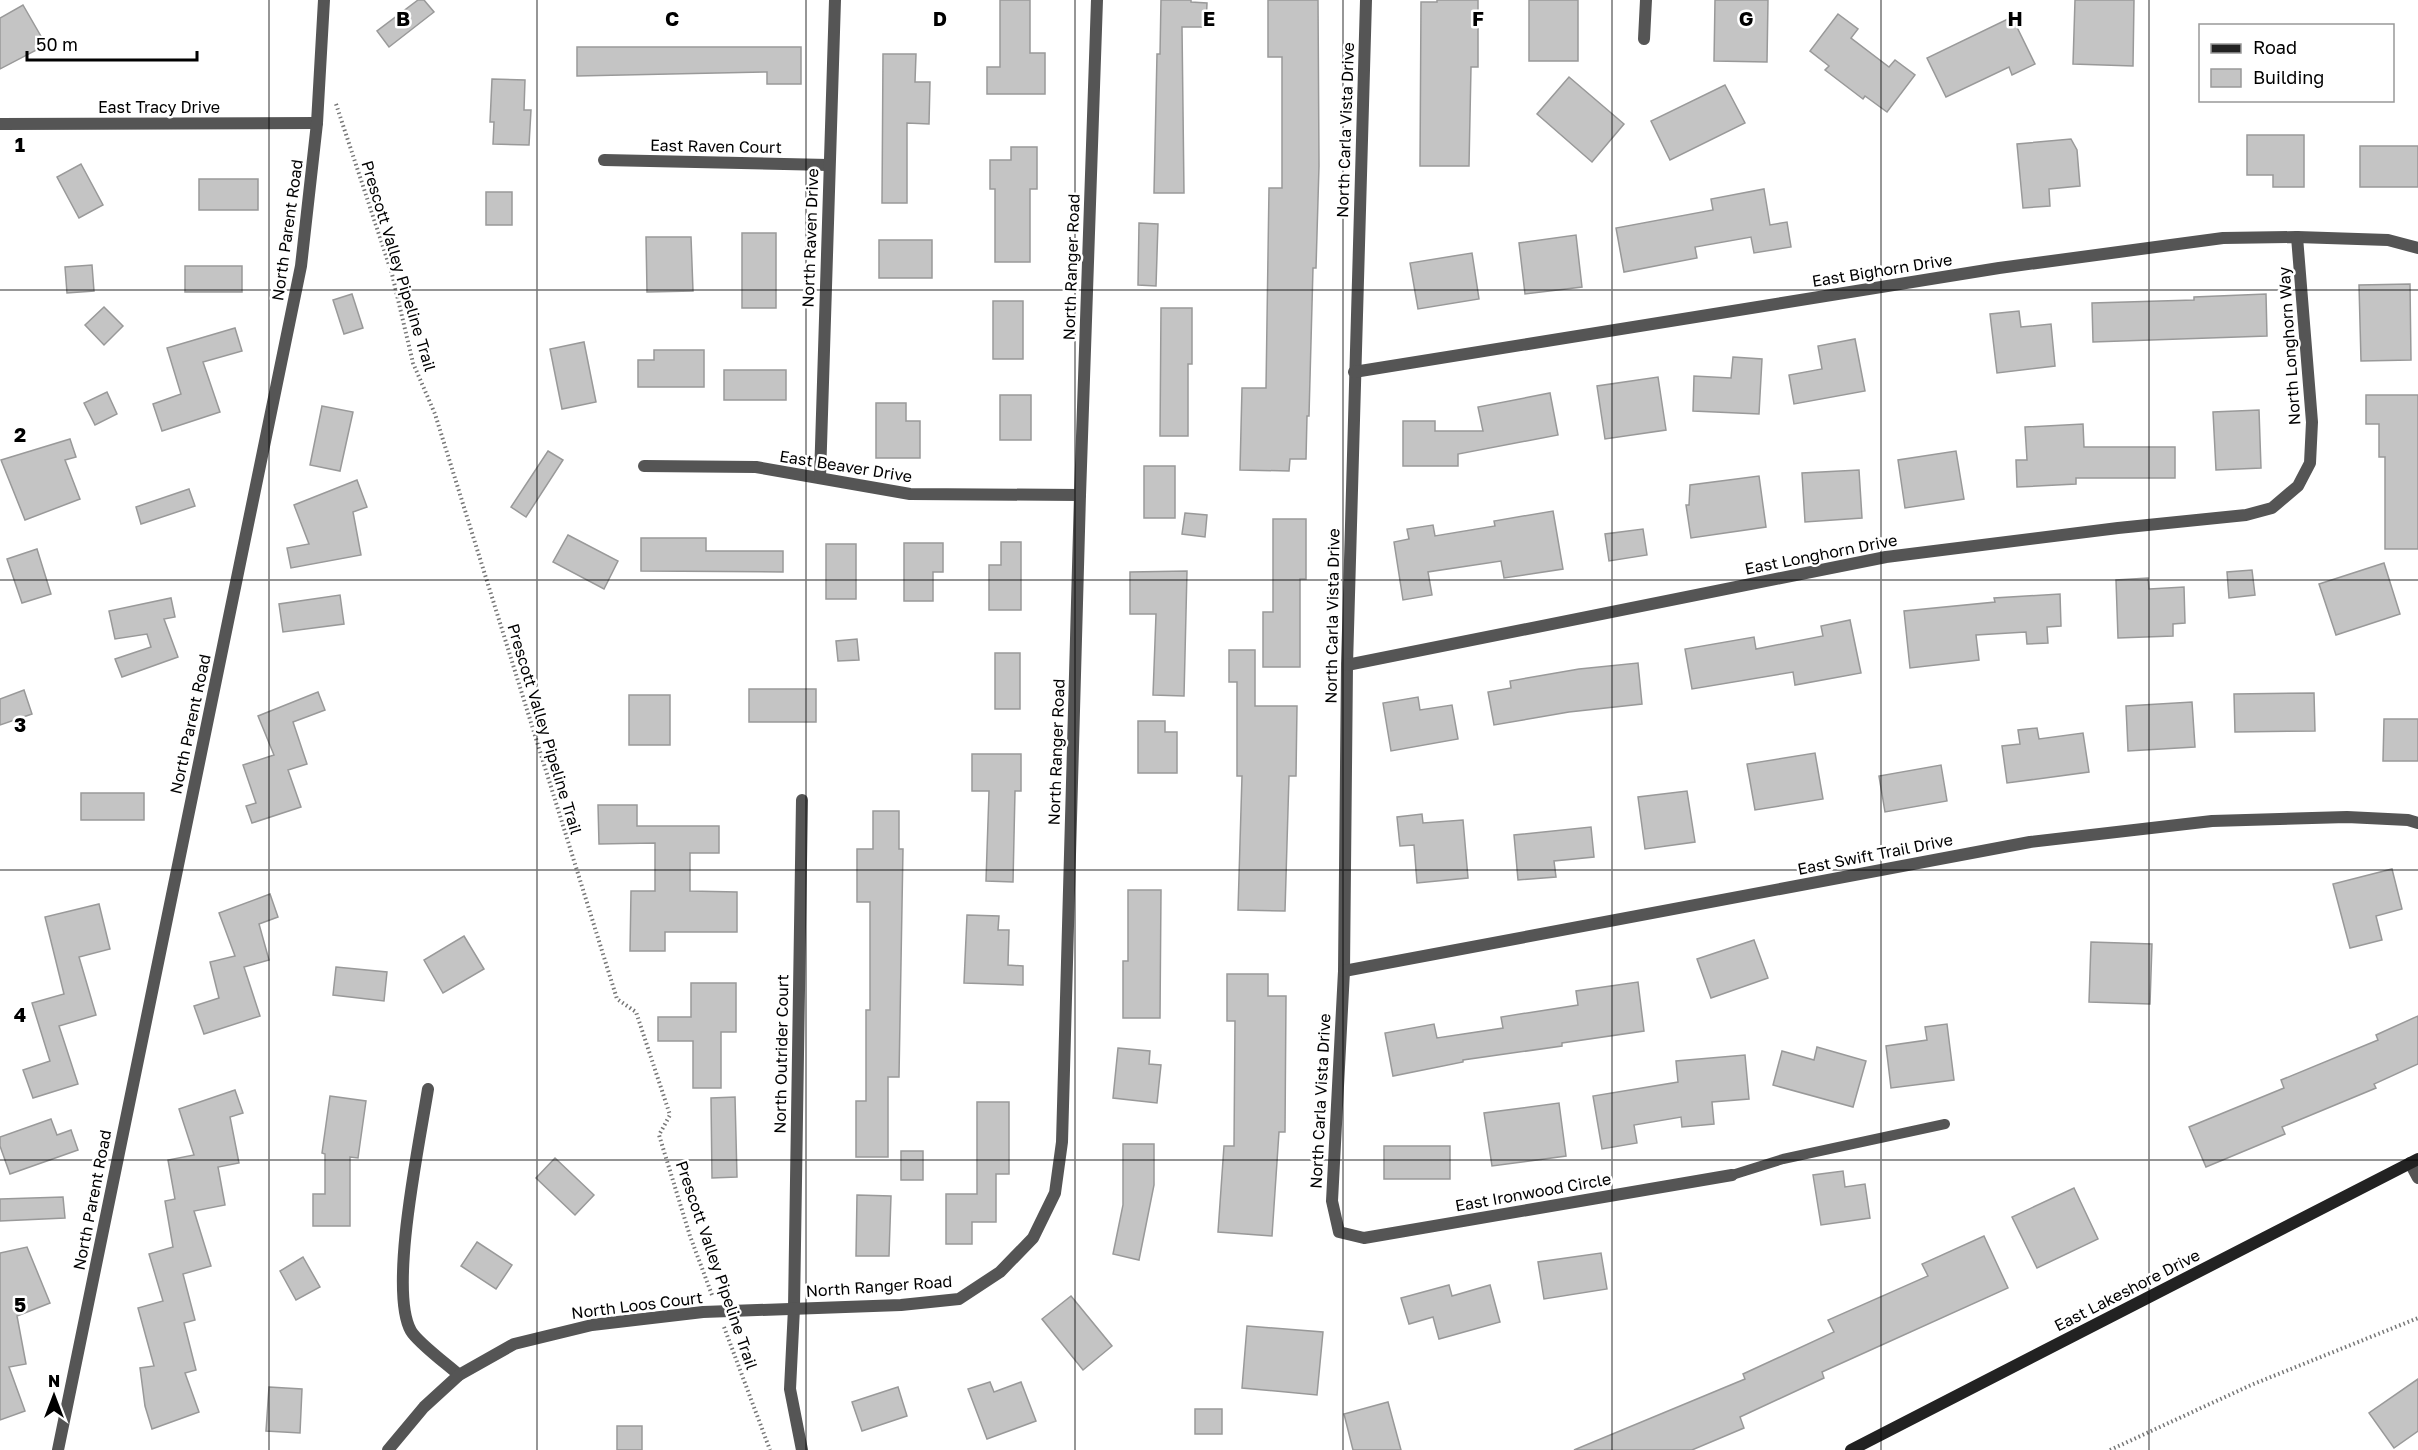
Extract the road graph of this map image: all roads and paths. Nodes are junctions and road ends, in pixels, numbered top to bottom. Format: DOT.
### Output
graph roads {
  1 [pos="324,0"];
  2 [pos="835,0"];
  3 [pos="1097,0"];
  4 [pos="1366,0"];
  5 [pos="1646,0"];
  6 [pos="1644,39"];
  7 [pos="336,104"];
  8 [pos="317,123"];
  9 [pos="0,124"];
  10 [pos="604,160"];
  11 [pos="828,165"];
  12 [pos="2297,237"];
  13 [pos="2418,248"];
  14 [pos="1354,372"];
  15 [pos="644,466"];
  16 [pos="820,478"];
  17 [pos="2298,486"];
  18 [pos="1080,495"];
  19 [pos="1347,665"];
  20 [pos="802,800"];
  21 [pos="2418,824"];
  22 [pos="1344,971"];
  23 [pos="428,1089"];
  24 [pos="1945,1124"];
  25 [pos="2414,1161"];
  26 [pos="1732,1175"];
  27 [pos="2418,1178"];
  28 [pos="1340,1232"];
  29 [pos="794,1308"];
  30 [pos="718,1311"];
  31 [pos="2418,1318"];
  32 [pos="459,1375"];
  33 [pos="58,1450"];
  34 [pos="388,1450"];
  35 [pos="770,1450"];
  36 [pos="802,1450"];
  37 [pos="1851,1450"];
  38 [pos="2110,1450"];
  1 -- 8 [label="street, North Parent Road"];
  2 -- 11 [label="street, North Raven Drive"];
  3 -- 18 [label="street, North Ranger Road"];
  4 -- 14 [label="street, North Carla Vista Drive"];
  5 -- 6 [label="street"];
  7 -- 30 [label="path, Prescott Valley Pipeline Trail"];
  8 -- 9 [label="street, East Tracy Drive"];
  8 -- 33 [label="street, North Parent Road"];
  10 -- 11 [label="street, East Raven Court"];
  11 -- 16 [label="street, North Raven Drive"];
  12 -- 13 [label="street, East Bighorn Drive"];
  12 -- 14 [label="street, East Bighorn Drive"];
  12 -- 17 [label="street, North Longhorn Way"];
  14 -- 19 [label="street, North Carla Vista Drive"];
  15 -- 16 [label="street, East Beaver Drive"];
  16 -- 18 [label="street, East Beaver Drive"];
  17 -- 19 [label="street, East Longhorn Drive"];
  18 -- 29 [label="street, North Ranger Road"];
  19 -- 22 [label="street, North Carla Vista Drive"];
  20 -- 29 [label="street, North Outrider Court"];
  21 -- 22 [label="street, East Swift Trail Drive"];
  22 -- 28 [label="street, North Carla Vista Drive"];
  23 -- 32 [label="street"];
  24 -- 26 [label="lane"];
  25 -- 27 [label="street"];
  25 -- 37 [label="main road, East Lakeshore Drive"];
  26 -- 28 [label="street, East Ironwood Circle"];
  29 -- 30 [label="street, North Loos Court"];
  29 -- 36 [label="street, North Outrider Court"];
  30 -- 32 [label="street, North Loos Court"];
  30 -- 35 [label="path, Prescott Valley Pipeline Trail"];
  31 -- 38 [label="path"];
  32 -- 34 [label="street, North Loos Court"];
}
